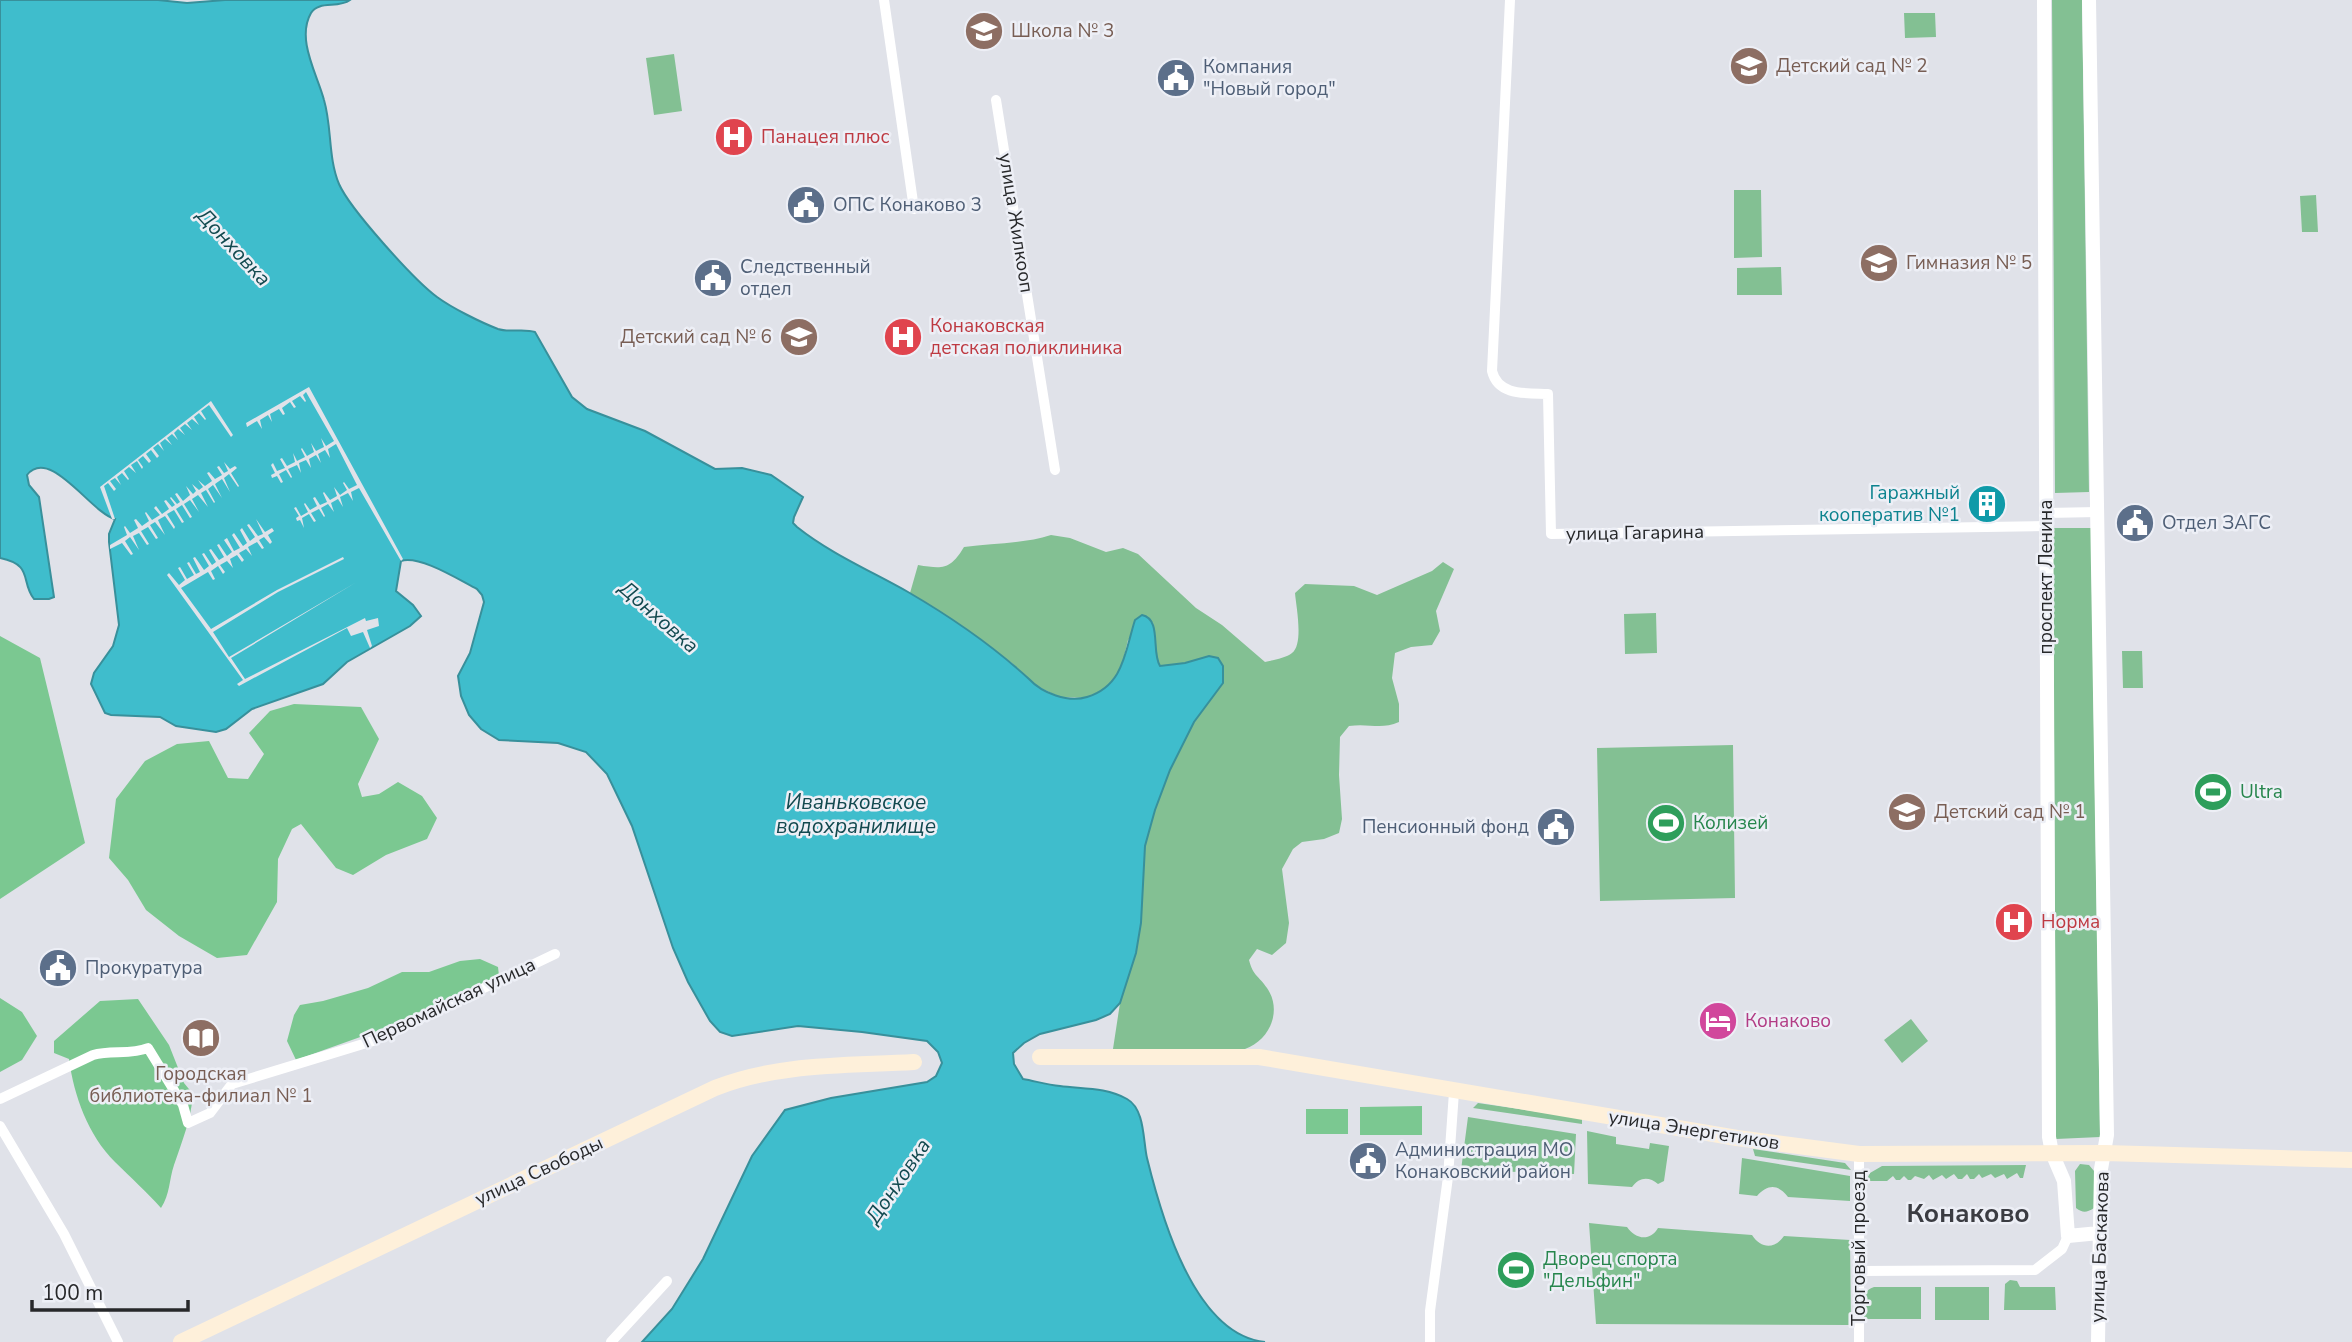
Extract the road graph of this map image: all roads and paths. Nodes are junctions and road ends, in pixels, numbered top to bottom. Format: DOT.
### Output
graph roads {
  1 [pos="884,0"];
  2 [pos="1510,0"];
  3 [pos="2044,0"];
  4 [pos="2089,0"];
  5 [pos="996,100"];
  6 [pos="914,209"];
  7 [pos="1055,470"];
  8 [pos="2098,512"];
  9 [pos="2046,520"];
  10 [pos="555,954"];
  11 [pos="1040,1057"];
  12 [pos="914,1062"];
  13 [pos="1454,1092"];
  14 [pos="0,1099"];
  15 [pos="0,1126"];
  16 [pos="2052,1153"];
  17 [pos="2105,1153"];
  18 [pos="1859,1154"];
  19 [pos="2352,1160"];
  20 [pos="2099,1233"];
  21 [pos="2067,1236"];
  22 [pos="1860,1270"];
  23 [pos="667,1281"];
  24 [pos="118,1342"];
  25 [pos="181,1342"];
  26 [pos="611,1342"];
  27 [pos="1430,1342"];
  28 [pos="1859,1342"];
  29 [pos="2098,1342"];
  1 -- 6 [label="street"];
  2 -- 9 [label="street, улица Гагарина"];
  3 -- 9 [label="street, проспект Ленина"];
  4 -- 8 [label="street"];
  5 -- 7 [label="street, улица Жилкооп"];
  8 -- 9 [label="street"];
  8 -- 17 [label="street"];
  9 -- 16 [label="street, проспект Ленина"];
  10 -- 14 [label="street, Первомайская улица"];
  11 -- 13 [label="main road, улица Энергетиков"];
  12 -- 25 [label="main road, улица Свободы"];
  13 -- 18 [label="main road, улица Энергетиков"];
  13 -- 27 [label="street"];
  15 -- 24 [label="street"];
  16 -- 17 [label="main road, улица Энергетиков"];
  16 -- 18 [label="main road, улица Энергетиков"];
  16 -- 21 [label="street, проспект Ленина"];
  17 -- 19 [label="main road, улица Энергетиков"];
  17 -- 20 [label="street, улица Баскакова"];
  18 -- 22 [label="street, Торговый проезд"];
  20 -- 21 [label="street"];
  20 -- 29 [label="street, улица Баскакова"];
  21 -- 22 [label="street"];
  22 -- 28 [label="street, Торговый проезд"];
  23 -- 26 [label="street"];
}
